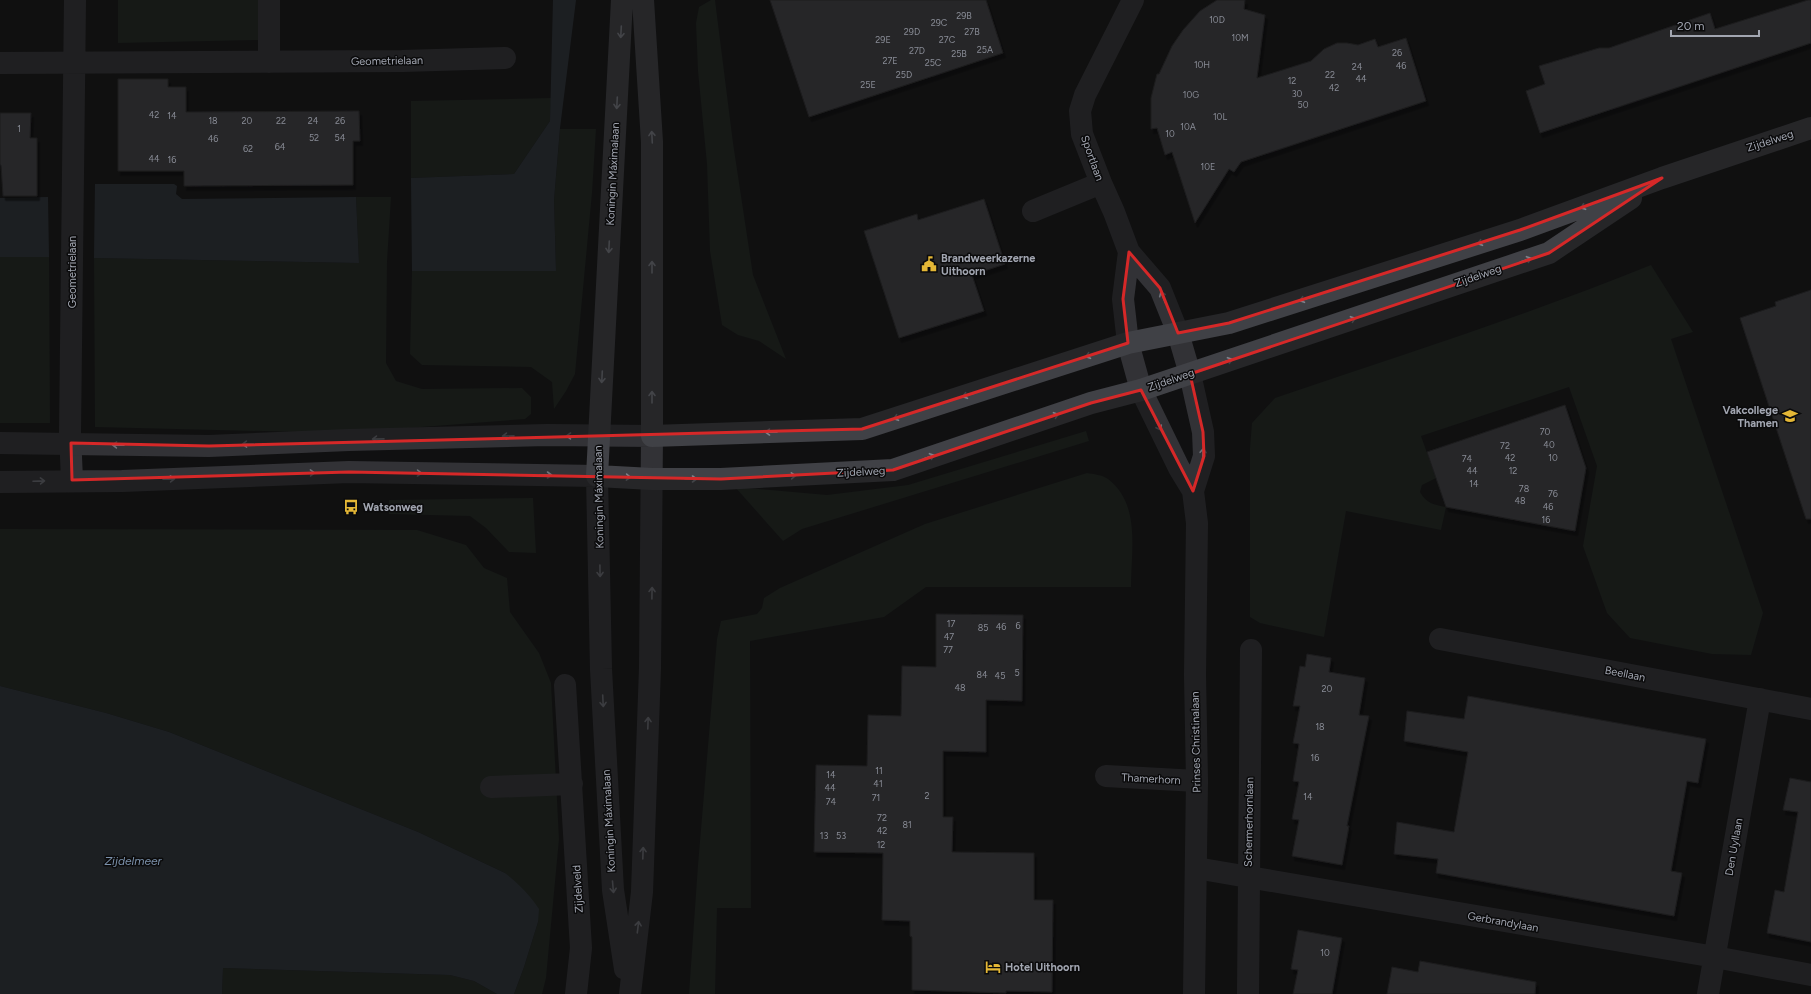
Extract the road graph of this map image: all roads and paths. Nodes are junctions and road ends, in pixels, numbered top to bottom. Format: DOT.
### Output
graph roads {
  1 [pos="75,0"];
  2 [pos="269,0"];
  3 [pos="622,0"];
  4 [pos="643,0"];
  5 [pos="1133,0"];
  6 [pos="505,58"];
  7 [pos="269,62"];
  8 [pos="0,63"];
  9 [pos="74,64"];
  10 [pos="1811,128"];
  11 [pos="1662,178"];
  12 [pos="1101,183"];
  13 [pos="1033,211"];
  14 [pos="1128,252"];
  15 [pos="1178,333"];
  16 [pos="1128,343"];
  17 [pos="1190,374"];
  18 [pos="1140,390"];
  19 [pos="598,436"];
  20 [pos="652,436"];
  21 [pos="0,443"];
  22 [pos="71,443"];
  23 [pos="597,476"];
  24 [pos="652,479"];
  25 [pos="72,480"];
  26 [pos="0,482"];
  27 [pos="1193,491"];
  28 [pos="1440,639"];
  29 [pos="1251,650"];
  30 [pos="565,685"];
  31 [pos="1760,699"];
  32 [pos="1811,709"];
  33 [pos="1106,776"];
  34 [pos="1197,781"];
  35 [pos="572,784"];
  36 [pos="491,787"];
  37 [pos="1196,868"];
  38 [pos="1248,877"];
  39 [pos="1715,957"];
  40 [pos="1811,975"];
  41 [pos="576,994"];
  42 [pos="629,994"];
  43 [pos="1194,994"];
  44 [pos="1248,994"];
  45 [pos="1708,994"];
  1 -- 9 [label="street, Geometrielaan"];
  2 -- 7 [label="street"];
  3 -- 19 [label="main road, Koningin Máximalaan, one-way"];
  20 -- 4 [label="main road, Koningin Máximalaan, one-way"];
  5 -- 12 [label="street, Sportlaan"];
  6 -- 7 [label="street, Geometrielaan"];
  7 -- 9 [label="street, Geometrielaan"];
  8 -- 9 [label="street"];
  9 -- 22 [label="street, Geometrielaan"];
  10 -- 11 [label="main road, Zijdelweg"];
  11 -- 15 [label="main road, Zijdelweg, one-way"];
  17 -- 11 [label="main road, Zijdelweg, one-way"];
  12 -- 13 [label="street"];
  12 -- 14 [label="street, Sportlaan"];
  15 -- 14 [label="street, Sportlaan, one-way"];
  14 -- 16 [label="street, Sportlaan"];
  15 -- 16 [label="main road, Zijdelweg"];
  15 -- 17 [label="street, Sportlaan"];
  16 -- 18 [label="street, Sportlaan"];
  16 -- 20 [label="main road, Zijdelweg, one-way"];
  17 -- 18 [label="main road, Zijdelweg"];
  27 -- 17 [label="street, Prinses Christinalaan, one-way"];
  24 -- 18 [label="main road, Zijdelweg, one-way"];
  18 -- 27 [label="street, Prinses Christinalaan, one-way"];
  19 -- 20 [label="street"];
  19 -- 22 [label="street, one-way"];
  19 -- 23 [label="main road, Koningin Máximalaan"];
  20 -- 24 [label="street, Koningin Máximalaan"];
  21 -- 22 [label="street"];
  22 -- 25 [label="street, Geometrielaan"];
  23 -- 24 [label="main road, Zijdelweg, one-way"];
  25 -- 23 [label="street, one-way"];
  23 -- 42 [label="street, Koningin Máximalaan, one-way"];
  42 -- 24 [label="street, Koningin Máximalaan, one-way"];
  26 -- 25 [label="street, one-way"];
  27 -- 34 [label="street, Prinses Christinalaan"];
  28 -- 31 [label="street, Beellaan"];
  29 -- 38 [label="street, Schermerhornlaan"];
  30 -- 35 [label="street, Zijdelveld"];
  31 -- 32 [label="street, Beellaan"];
  31 -- 39 [label="street, Den Uyllaan"];
  33 -- 34 [label="street, Thamerhorn"];
  34 -- 37 [label="street, Prinses Christinalaan"];
  35 -- 36 [label="street"];
  35 -- 41 [label="street, Zijdelveld"];
  37 -- 38 [label="street, Gerbrandylaan"];
  37 -- 43 [label="street, Prinses Christinalaan"];
  38 -- 39 [label="street, Gerbrandylaan"];
  38 -- 44 [label="street, Schermerhornlaan"];
  39 -- 40 [label="street, Gerbrandylaan"];
  39 -- 45 [label="street, Den Uyllaan"];
}
